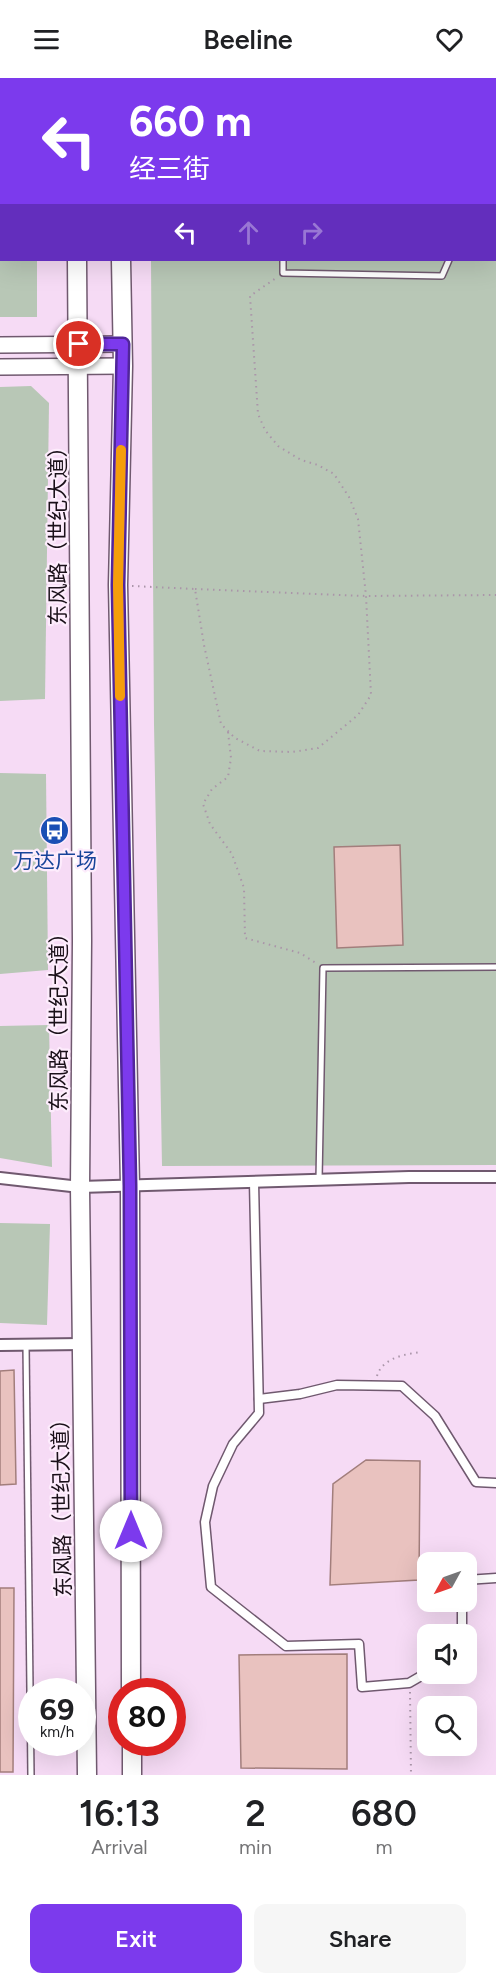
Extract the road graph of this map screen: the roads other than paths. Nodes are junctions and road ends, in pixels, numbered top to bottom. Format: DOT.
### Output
graph roads {
  1 [pos="77,261"];
  2 [pos="121,261"];
  3 [pos="283,261"];
  4 [pos="449,261"];
  5 [pos="79,344"];
  6 [pos="123,344"];
  7 [pos="0,345"];
  8 [pos="79,366"];
  9 [pos="123,366"];
  10 [pos="0,367"];
  11 [pos="496,967"];
  12 [pos="496,1177"];
  13 [pos="0,1178"];
  14 [pos="319,1180"];
  15 [pos="254,1182"];
  16 [pos="130,1186"];
  17 [pos="80,1187"];
  18 [pos="26,1344"];
  19 [pos="82,1344"];
  20 [pos="0,1345"];
  21 [pos="259,1399"];
  22 [pos="496,1483"];
  23 [pos="496,1578"];
  24 [pos="477,1579"];
  25 [pos="131,1678"];
  26 [pos="417,1679"];
  27 [pos="132,1756"];
  28 [pos="31,1775"];
  29 [pos="87,1775"];
  30 [pos="132,1775"];
  1 -- 5 [label="highway, 东风路（世纪大道）"];
  2 -- 6 [label="highway"];
  3 -- 4 [label="lane"];
  5 -- 6 [label="main road"];
  5 -- 7 [label="main road"];
  5 -- 8 [label="highway, 东风路（世纪大道）"];
  6 -- 9 [label="highway"];
  8 -- 9 [label="main road"];
  8 -- 10 [label="main road"];
  8 -- 17 [label="highway, 东风路（世纪大道）"];
  9 -- 16 [label="highway"];
  11 -- 14 [label="lane"];
  12 -- 14 [label="street"];
  13 -- 17 [label="street"];
  14 -- 15 [label="street"];
  15 -- 16 [label="street"];
  15 -- 21 [label="street"];
  16 -- 17 [label="street"];
  16 -- 25 [label="highway"];
  17 -- 19 [label="highway, 东风路（世纪大道）"];
  18 -- 19 [label="street"];
  18 -- 20 [label="street"];
  18 -- 28 [label="lane"];
  19 -- 29 [label="highway, 东风路（世纪大道）"];
  21 -- 22 [label="street"];
  21 -- 26 [label="street"];
  23 -- 24 [label="street"];
  27 -- 30 [label="highway"];
}
